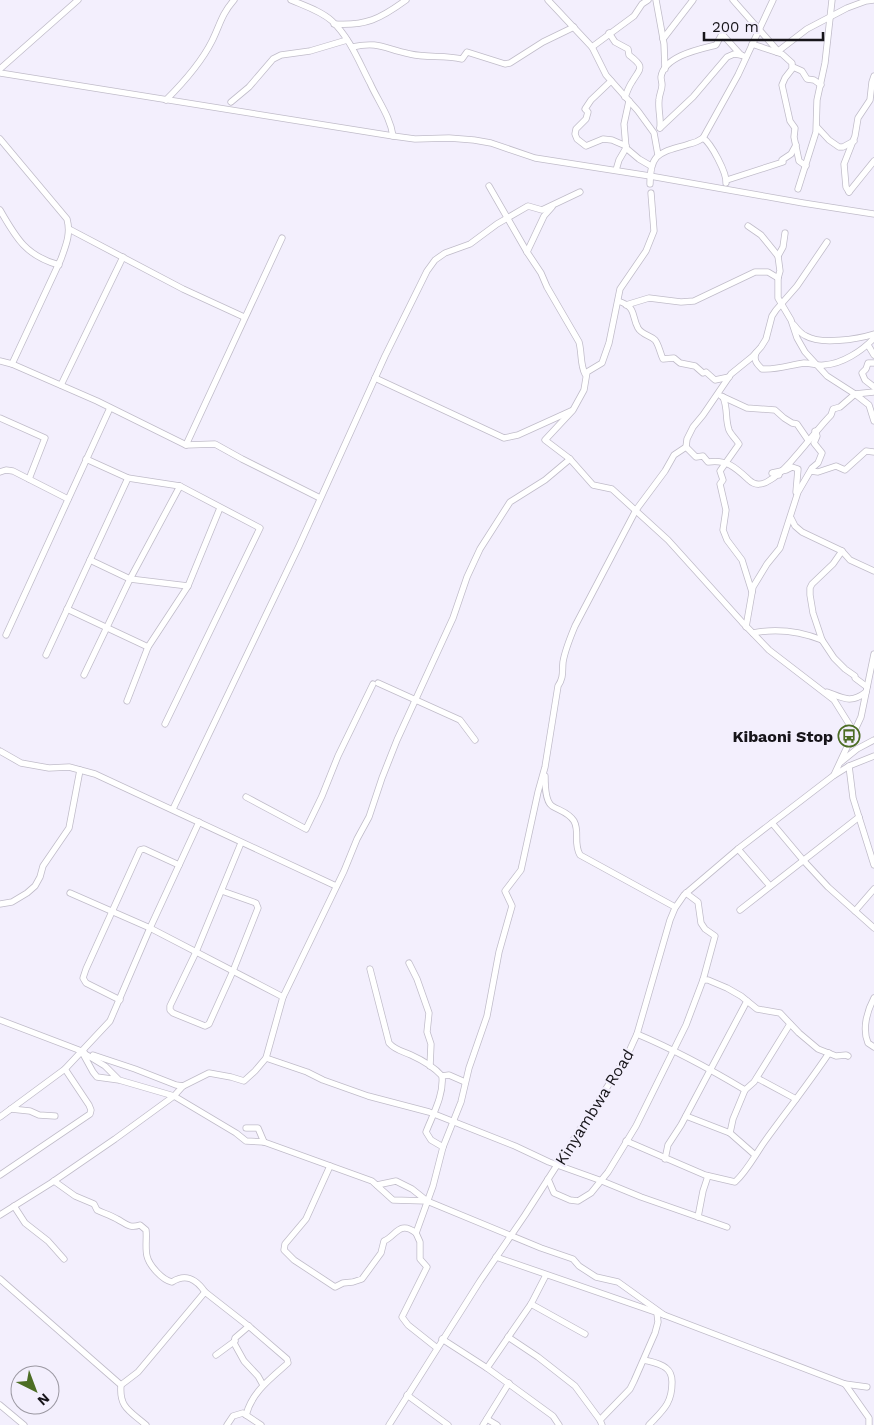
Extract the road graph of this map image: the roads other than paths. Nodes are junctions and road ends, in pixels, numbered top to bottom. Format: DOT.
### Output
graph roads {
  1 [pos="78,0"];
  2 [pos="234,0"];
  3 [pos="291,0"];
  4 [pos="406,0"];
  5 [pos="548,0"];
  6 [pos="648,0"];
  7 [pos="656,0"];
  8 [pos="693,0"];
  9 [pos="733,0"];
  10 [pos="773,0"];
  11 [pos="832,0"];
  12 [pos="849,0"];
  13 [pos="874,0"];
  14 [pos="847,8"];
  15 [pos="830,17"];
  16 [pos="334,24"];
  17 [pos="574,27"];
  18 [pos="758,29"];
  19 [pos="610,33"];
  20 [pos="663,39"];
  21 [pos="347,40"];
  22 [pos="752,44"];
  23 [pos="352,47"];
  24 [pos="592,47"];
  25 [pos="777,52"];
  26 [pos="743,56"];
  27 [pos="792,67"];
  28 [pos="0,69"];
  29 [pos="665,69"];
  30 [pos="0,73"];
  31 [pos="874,76"];
  32 [pos="611,81"];
  33 [pos="821,85"];
  34 [pos="628,99"];
  35 [pos="166,100"];
  36 [pos="231,102"];
  37 [pos="817,127"];
  38 [pos="660,128"];
  39 [pos="654,133"];
  40 [pos="393,136"];
  41 [pos="703,138"];
  42 [pos="0,139"];
  43 [pos="854,141"];
  44 [pos="796,145"];
  45 [pos="626,147"];
  46 [pos="658,155"];
  47 [pos="874,161"];
  48 [pos="651,166"];
  49 [pos="806,166"];
  50 [pos="616,170"];
  51 [pos="650,176"];
  52 [pos="727,180"];
  53 [pos="650,184"];
  54 [pos="489,186"];
  55 [pos="725,189"];
  56 [pos="798,189"];
  57 [pos="580,192"];
  58 [pos="651,193"];
  59 [pos="558,203"];
  60 [pos="0,210"];
  61 [pos="874,214"];
  62 [pos="508,218"];
  63 [pos="748,226"];
  64 [pos="69,229"];
  65 [pos="785,233"];
  66 [pos="282,238"];
  67 [pos="827,242"];
  68 [pos="527,252"];
  69 [pos="123,256"];
  70 [pos="778,256"];
  71 [pos="59,265"];
  72 [pos="778,278"];
  73 [pos="618,301"];
  74 [pos="781,303"];
  75 [pos="626,305"];
  76 [pos="244,317"];
  77 [pos="793,324"];
  78 [pos="873,336"];
  79 [pos="868,345"];
  80 [pos="756,353"];
  81 [pos="874,355"];
  82 [pos="0,361"];
  83 [pos="874,363"];
  84 [pos="12,364"];
  85 [pos="815,364"];
  86 [pos="585,374"];
  87 [pos="729,377"];
  88 [pos="375,378"];
  89 [pos="61,385"];
  90 [pos="874,387"];
  91 [pos="874,392"];
  92 [pos="855,394"];
  93 [pos="720,396"];
  94 [pos="110,408"];
  95 [pos="573,410"];
  96 [pos="0,418"];
  97 [pos="874,421"];
  98 [pos="815,430"];
  99 [pos="808,440"];
  100 [pos="186,445"];
  101 [pos="686,447"];
  102 [pos="874,452"];
  103 [pos="86,459"];
  104 [pos="570,459"];
  105 [pos="726,462"];
  106 [pos="811,471"];
  107 [pos="0,472"];
  108 [pos="779,473"];
  109 [pos="128,478"];
  110 [pos="29,479"];
  111 [pos="180,486"];
  112 [pos="320,498"];
  113 [pos="796,498"];
  114 [pos="68,499"];
  115 [pos="220,508"];
  116 [pos="636,510"];
  117 [pos="791,518"];
  118 [pos="842,551"];
  119 [pos="90,560"];
  120 [pos="874,570"];
  121 [pos="130,579"];
  122 [pos="188,586"];
  123 [pos="752,592"];
  124 [pos="67,609"];
  125 [pos="746,626"];
  126 [pos="106,628"];
  127 [pos="753,633"];
  128 [pos="6,635"];
  129 [pos="822,640"];
  130 [pos="148,647"];
  131 [pos="874,654"];
  132 [pos="46,655"];
  133 [pos="84,675"];
  134 [pos="867,690"];
  135 [pos="824,691"];
  136 [pos="416,700"];
  137 [pos="127,701"];
  138 [pos="165,724"];
  139 [pos="854,732"];
  140 [pos="475,740"];
  141 [pos="874,740"];
  142 [pos="0,750"];
  143 [pos="874,756"];
  144 [pos="840,764"];
  145 [pos="848,766"];
  146 [pos="80,770"];
  147 [pos="544,770"];
  148 [pos="834,776"];
  149 [pos="246,797"];
  150 [pos="548,802"];
  151 [pos="535,807"];
  152 [pos="173,809"];
  153 [pos="859,817"];
  154 [pos="198,822"];
  155 [pos="772,823"];
  156 [pos="241,843"];
  157 [pos="738,849"];
  158 [pos="803,860"];
  159 [pos="179,865"];
  160 [pos="874,865"];
  161 [pos="336,886"];
  162 [pos="770,886"];
  163 [pos="874,889"];
  164 [pos="222,891"];
  165 [pos="70,893"];
  166 [pos="686,893"];
  167 [pos="0,904"];
  168 [pos="676,907"];
  169 [pos="740,910"];
  170 [pos="855,911"];
  171 [pos="112,912"];
  172 [pos="150,928"];
  173 [pos="874,928"];
  174 [pos="196,952"];
  175 [pos="409,963"];
  176 [pos="370,969"];
  177 [pos="233,971"];
  178 [pos="703,980"];
  179 [pos="283,998"];
  180 [pos="874,998"];
  181 [pos="120,1000"];
  182 [pos="747,1000"];
  183 [pos="0,1020"];
  184 [pos="790,1024"];
  185 [pos="638,1034"];
  186 [pos="874,1047"];
  187 [pos="673,1049"];
  188 [pos="82,1052"];
  189 [pos="829,1053"];
  190 [pos="848,1056"];
  191 [pos="266,1058"];
  192 [pos="430,1066"];
  193 [pos="65,1069"];
  194 [pos="711,1069"];
  195 [pos="442,1076"];
  196 [pos="758,1078"];
  197 [pos="119,1080"];
  198 [pos="465,1082"];
  199 [pos="183,1086"];
  200 [pos="745,1090"];
  201 [pos="174,1096"];
  202 [pos="796,1099"];
  203 [pos="11,1109"];
  204 [pos="433,1114"];
  205 [pos="1,1115"];
  206 [pos="55,1116"];
  207 [pos="686,1116"];
  208 [pos="454,1122"];
  209 [pos="246,1128"];
  210 [pos="730,1133"];
  211 [pos="264,1142"];
  212 [pos="626,1142"];
  213 [pos="443,1147"];
  214 [pos="755,1155"];
  215 [pos="665,1159"];
  216 [pos="558,1164"];
  217 [pos="330,1166"];
  218 [pos="0,1175"];
  219 [pos="708,1176"];
  220 [pos="548,1179"];
  221 [pos="602,1180"];
  222 [pos="54,1181"];
  223 [pos="377,1185"];
  224 [pos="428,1201"];
  225 [pos="14,1206"];
  226 [pos="0,1215"];
  227 [pos="698,1217"];
  228 [pos="727,1227"];
  229 [pos="416,1233"];
  230 [pos="510,1236"];
  231 [pos="496,1257"];
  232 [pos="64,1259"];
  233 [pos="546,1275"];
  234 [pos="0,1279"];
  235 [pos="205,1292"];
  236 [pos="530,1304"];
  237 [pos="657,1313"];
  238 [pos="664,1315"];
  239 [pos="249,1326"];
  240 [pos="585,1334"];
  241 [pos="508,1337"];
  242 [pos="442,1339"];
  243 [pos="235,1340"];
  244 [pos="437,1348"];
  245 [pos="216,1355"];
  246 [pos="644,1360"];
  247 [pos="487,1368"];
  248 [pos="509,1383"];
  249 [pos="845,1384"];
  250 [pos="121,1385"];
  251 [pos="263,1385"];
  252 [pos="867,1387"];
  253 [pos="407,1395"];
  254 [pos="0,1405"];
  255 [pos="246,1415"];
  256 [pos="487,1419"];
  257 [pos="601,1422"];
  258 [pos="24,1425"];
  259 [pos="146,1425"];
  260 [pos="227,1425"];
  261 [pos="260,1425"];
  262 [pos="389,1425"];
  263 [pos="448,1425"];
  264 [pos="484,1425"];
  265 [pos="497,1425"];
  266 [pos="559,1425"];
  267 [pos="649,1425"];
  268 [pos="868,1425"];
  1 -- 28 [label="street"];
  2 -- 35 [label="street"];
  3 -- 16 [label="street"];
  4 -- 16 [label="street"];
  5 -- 17 [label="street"];
  6 -- 19 [label="street"];
  7 -- 20 [label="street"];
  8 -- 20 [label="street"];
  9 -- 18 [label="street"];
  10 -- 18 [label="street"];
  11 -- 15 [label="street"];
  12 -- 14 [label="street"];
  13 -- 14 [label="street"];
  14 -- 15 [label="street"];
  15 -- 25 [label="street"];
  15 -- 33 [label="street"];
  16 -- 21 [label="street"];
  17 -- 23 [label="street"];
  17 -- 24 [label="street"];
  18 -- 22 [label="street"];
  18 -- 25 [label="street"];
  19 -- 24 [label="street"];
  19 -- 34 [label="street"];
  20 -- 29 [label="street"];
  21 -- 23 [label="street"];
  21 -- 36 [label="street"];
  22 -- 25 [label="street"];
  22 -- 26 [label="street"];
  23 -- 40 [label="street"];
  24 -- 32 [label="street"];
  25 -- 27 [label="street"];
  26 -- 29 [label="street"];
  26 -- 38 [label="street"];
  26 -- 41 [label="street"];
  27 -- 33 [label="street"];
  27 -- 44 [label="street"];
  29 -- 38 [label="street"];
  30 -- 35 [label="street"];
  31 -- 43 [label="street"];
  32 -- 34 [label="street"];
  32 -- 45 [label="street"];
  33 -- 37 [label="street"];
  34 -- 39 [label="street"];
  34 -- 45 [label="street"];
  35 -- 40 [label="street"];
  37 -- 43 [label="street"];
  37 -- 49 [label="street"];
  38 -- 39 [label="street"];
  39 -- 46 [label="street"];
  40 -- 50 [label="street"];
  41 -- 46 [label="street"];
  41 -- 52 [label="street"];
  42 -- 64 [label="street"];
  43 -- 47 [label="street"];
  44 -- 49 [label="street"];
  44 -- 52 [label="street"];
  45 -- 48 [label="street"];
  45 -- 50 [label="street"];
  46 -- 48 [label="street"];
  48 -- 51 [label="street"];
  49 -- 56 [label="street"];
  50 -- 51 [label="street"];
  51 -- 53 [label="street"];
  51 -- 55 [label="street"];
  52 -- 55 [label="street"];
  54 -- 62 [label="street"];
  55 -- 61 [label="street"];
  57 -- 59 [label="street"];
  58 -- 73 [label="street"];
  59 -- 62 [label="street"];
  59 -- 68 [label="street"];
  60 -- 71 [label="street"];
  62 -- 68 [label="street"];
  62 -- 88 [label="street"];
  63 -- 70 [label="street"];
  64 -- 69 [label="street"];
  64 -- 71 [label="street"];
  65 -- 70 [label="street"];
  66 -- 76 [label="street"];
  67 -- 74 [label="street"];
  68 -- 86 [label="street"];
  69 -- 76 [label="street"];
  69 -- 89 [label="street"];
  70 -- 72 [label="street"];
  71 -- 84 [label="street"];
  72 -- 74 [label="street"];
  72 -- 75 [label="street"];
  73 -- 75 [label="street"];
  73 -- 86 [label="street"];
  74 -- 77 [label="street"];
  74 -- 80 [label="street"];
  75 -- 87 [label="street"];
  76 -- 100 [label="street"];
  77 -- 78 [label="street"];
  77 -- 85 [label="street"];
  78 -- 79 [label="street"];
  79 -- 81 [label="street"];
  79 -- 85 [label="street"];
  80 -- 85 [label="street"];
  80 -- 87 [label="street"];
  82 -- 84 [label="street"];
  83 -- 90 [label="street"];
  84 -- 89 [label="street"];
  85 -- 92 [label="street"];
  86 -- 95 [label="street"];
  87 -- 93 [label="street"];
  88 -- 95 [label="street"];
  88 -- 112 [label="street"];
  89 -- 94 [label="street"];
  91 -- 92 [label="street"];
  92 -- 97 [label="street"];
  92 -- 98 [label="street"];
  93 -- 99 [label="street"];
  93 -- 101 [label="street"];
  93 -- 105 [label="street"];
  94 -- 100 [label="street"];
  94 -- 103 [label="street"];
  95 -- 104 [label="street"];
  96 -- 110 [label="street"];
  98 -- 99 [label="street"];
  98 -- 106 [label="street"];
  99 -- 108 [label="street"];
  100 -- 112 [label="street"];
  101 -- 105 [label="street"];
  101 -- 116 [label="street"];
  102 -- 106 [label="street"];
  103 -- 109 [label="street"];
  103 -- 114 [label="street"];
  104 -- 116 [label="street"];
  104 -- 136 [label="street"];
  105 -- 108 [label="street"];
  105 -- 123 [label="street"];
  106 -- 113 [label="street"];
  107 -- 110 [label="street"];
  108 -- 113 [label="street"];
  109 -- 111 [label="street"];
  109 -- 119 [label="street"];
  110 -- 114 [label="street"];
  111 -- 115 [label="street"];
  111 -- 121 [label="street"];
  112 -- 152 [label="street"];
  113 -- 117 [label="street"];
  114 -- 128 [label="street"];
  115 -- 122 [label="street"];
  115 -- 138 [label="street"];
  116 -- 125 [label="street"];
  116 -- 147 [label="street"];
  117 -- 118 [label="street"];
  117 -- 123 [label="street"];
  118 -- 120 [label="street"];
  118 -- 129 [label="street"];
  119 -- 121 [label="street"];
  119 -- 124 [label="street"];
  121 -- 122 [label="street"];
  121 -- 126 [label="street"];
  122 -- 130 [label="street"];
  123 -- 125 [label="street"];
  124 -- 126 [label="street"];
  124 -- 132 [label="street"];
  125 -- 127 [label="street"];
  126 -- 130 [label="street"];
  126 -- 133 [label="street"];
  127 -- 129 [label="street"];
  127 -- 135 [label="street"];
  129 -- 134 [label="street"];
  130 -- 137 [label="street"];
  131 -- 134 [label="street"];
  134 -- 135 [label="street"];
  134 -- 139 [label="street"];
  135 -- 139 [label="street"];
  136 -- 140 [label="street"];
  136 -- 149 [label="street"];
  136 -- 161 [label="street"];
  139 -- 144 [label="street"];
  141 -- 144 [label="street"];
  142 -- 146 [label="street"];
  143 -- 145 [label="street, Kinyambwa Road"];
  144 -- 148 [label="street"];
  145 -- 148 [label="street, Kinyambwa Road"];
  145 -- 153 [label="street"];
  146 -- 152 [label="street"];
  146 -- 167 [label="street"];
  147 -- 150 [label="street"];
  147 -- 151 [label="street"];
  148 -- 155 [label="street, Kinyambwa Road"];
  150 -- 151 [label="street"];
  150 -- 168 [label="street"];
  151 -- 198 [label="street"];
  152 -- 154 [label="street"];
  153 -- 158 [label="street"];
  153 -- 160 [label="street"];
  154 -- 156 [label="street"];
  154 -- 159 [label="street"];
  155 -- 157 [label="street, Kinyambwa Road"];
  155 -- 158 [label="street"];
  156 -- 161 [label="street"];
  156 -- 164 [label="street"];
  157 -- 162 [label="street"];
  157 -- 166 [label="street, Kinyambwa Road"];
  158 -- 162 [label="street"];
  158 -- 170 [label="street"];
  159 -- 171 [label="street"];
  159 -- 172 [label="street"];
  161 -- 179 [label="street"];
  162 -- 169 [label="street"];
  163 -- 170 [label="street"];
  164 -- 174 [label="street"];
  164 -- 177 [label="street"];
  165 -- 171 [label="street"];
  166 -- 168 [label="street, Kinyambwa Road"];
  166 -- 178 [label="street"];
  168 -- 185 [label="street, Kinyambwa Road"];
  170 -- 173 [label="street"];
  171 -- 172 [label="street"];
  171 -- 181 [label="street"];
  172 -- 174 [label="street"];
  172 -- 181 [label="street"];
  174 -- 177 [label="street"];
  174 -- 177 [label="street"];
  175 -- 192 [label="street"];
  176 -- 192 [label="street"];
  177 -- 179 [label="street"];
  178 -- 182 [label="street"];
  178 -- 187 [label="street"];
  179 -- 191 [label="street"];
  180 -- 186 [label="street"];
  181 -- 188 [label="street"];
  182 -- 184 [label="street"];
  182 -- 194 [label="street"];
  183 -- 188 [label="street"];
  184 -- 189 [label="street"];
  184 -- 200 [label="street"];
  185 -- 187 [label="street"];
  185 -- 216 [label="street, Kinyambwa Road"];
  187 -- 194 [label="street"];
  187 -- 212 [label="street"];
  188 -- 193 [label="street"];
  188 -- 197 [label="street"];
  188 -- 197 [label="street"];
  188 -- 199 [label="street"];
  189 -- 190 [label="street"];
  189 -- 202 [label="street"];
  191 -- 199 [label="street"];
  191 -- 204 [label="street"];
  192 -- 195 [label="street"];
  193 -- 203 [label="street"];
  193 -- 218 [label="street"];
  194 -- 200 [label="street"];
  194 -- 207 [label="street"];
  195 -- 198 [label="street"];
  195 -- 204 [label="street"];
  196 -- 202 [label="street"];
  197 -- 201 [label="street"];
  198 -- 208 [label="street"];
  199 -- 201 [label="street"];
  200 -- 210 [label="street"];
  201 -- 211 [label="street"];
  201 -- 222 [label="street"];
  202 -- 214 [label="street"];
  203 -- 205 [label="street"];
  203 -- 206 [label="street"];
  204 -- 208 [label="street"];
  204 -- 213 [label="street"];
  207 -- 210 [label="street"];
  207 -- 215 [label="street"];
  208 -- 213 [label="street"];
  208 -- 216 [label="street"];
  209 -- 211 [label="street"];
  210 -- 214 [label="street"];
  211 -- 217 [label="street"];
  212 -- 215 [label="street"];
  212 -- 221 [label="street"];
  213 -- 224 [label="street"];
  214 -- 219 [label="street"];
  215 -- 219 [label="street"];
  216 -- 220 [label="street, Kinyambwa Road"];
  216 -- 221 [label="street"];
  217 -- 223 [label="street"];
  217 -- 229 [label="street"];
  219 -- 227 [label="street"];
  220 -- 221 [label="street"];
  220 -- 230 [label="street, Kinyambwa Road"];
  221 -- 227 [label="street"];
  222 -- 225 [label="street"];
  222 -- 235 [label="street"];
  223 -- 224 [label="street"];
  223 -- 224 [label="street"];
  224 -- 229 [label="street"];
  224 -- 230 [label="street"];
  225 -- 226 [label="street"];
  225 -- 232 [label="street"];
  227 -- 228 [label="street"];
  229 -- 244 [label="street"];
  230 -- 231 [label="street, Kinyambwa Road"];
  230 -- 238 [label="street"];
  231 -- 233 [label="street"];
  231 -- 242 [label="street, Kinyambwa Road"];
  233 -- 236 [label="street"];
  233 -- 237 [label="street"];
  234 -- 250 [label="street"];
  235 -- 239 [label="street"];
  235 -- 250 [label="street"];
  236 -- 240 [label="street"];
  236 -- 241 [label="street"];
  237 -- 238 [label="street"];
  237 -- 246 [label="street"];
  238 -- 249 [label="street"];
  239 -- 243 [label="street"];
  239 -- 251 [label="street"];
  241 -- 247 [label="street"];
  241 -- 257 [label="street"];
  242 -- 244 [label="street, Kinyambwa Road"];
  242 -- 247 [label="street"];
  243 -- 245 [label="street"];
  243 -- 251 [label="street"];
  244 -- 253 [label="street, Kinyambwa Road"];
  246 -- 257 [label="street"];
  246 -- 267 [label="street"];
  247 -- 248 [label="street"];
  248 -- 256 [label="street"];
  248 -- 266 [label="street"];
  249 -- 252 [label="street"];
  249 -- 268 [label="street"];
  250 -- 259 [label="street"];
  251 -- 255 [label="street"];
  253 -- 262 [label="street, Kinyambwa Road"];
  253 -- 263 [label="street"];
  254 -- 258 [label="street"];
  255 -- 260 [label="street"];
  255 -- 261 [label="street"];
  256 -- 264 [label="street"];
  256 -- 265 [label="street"];
}
